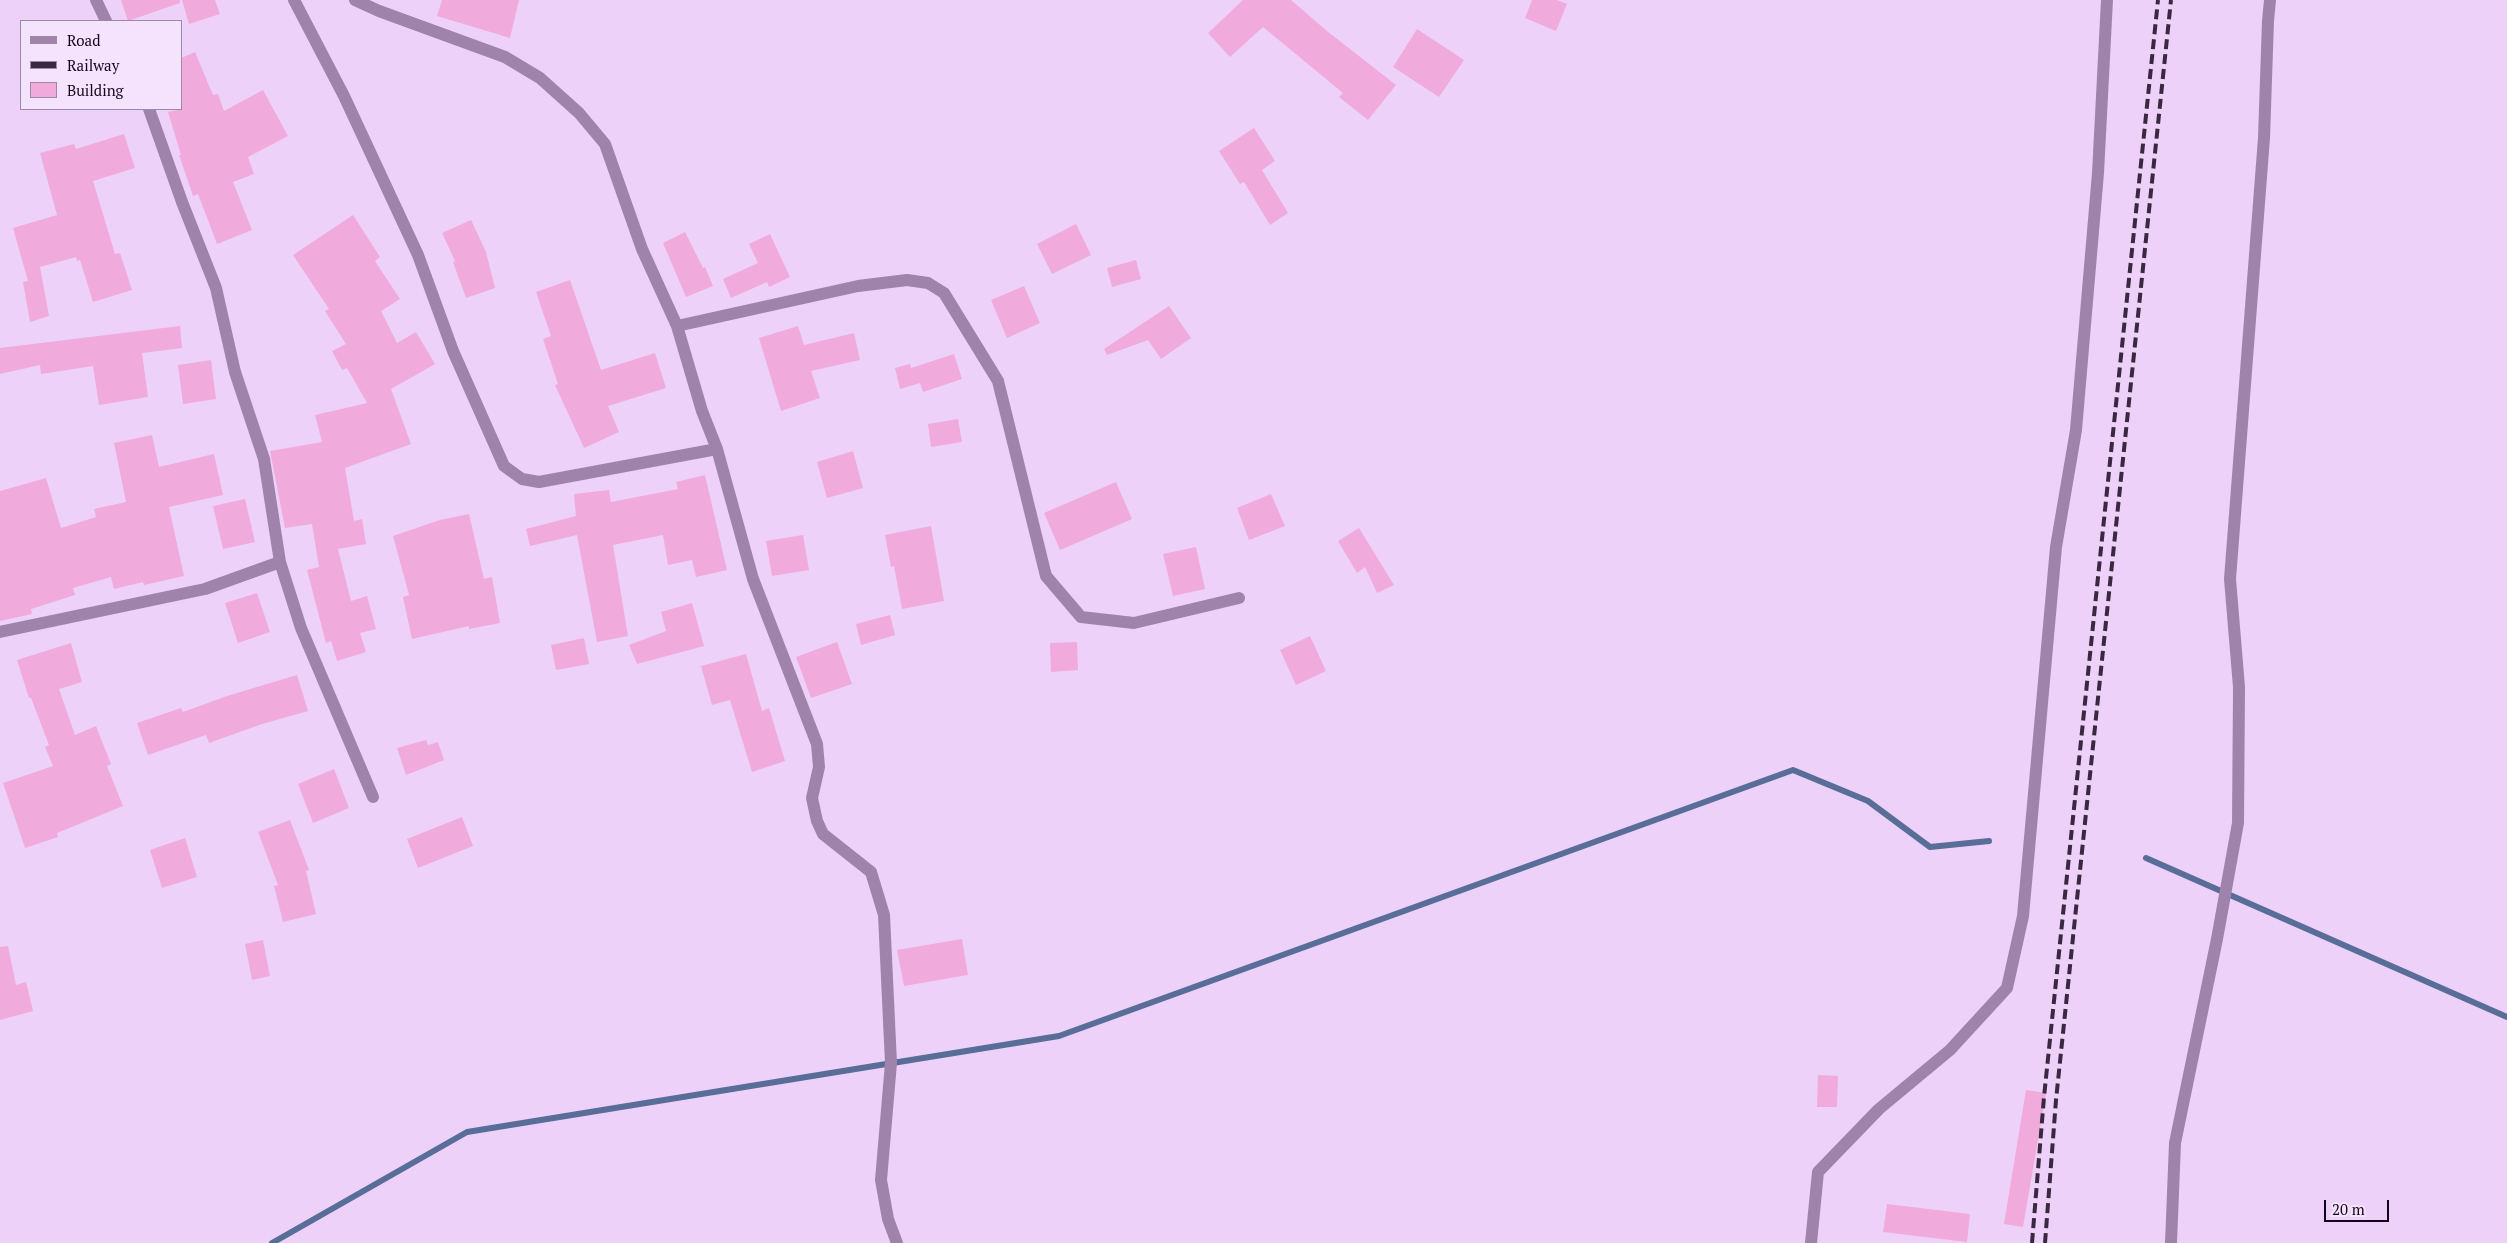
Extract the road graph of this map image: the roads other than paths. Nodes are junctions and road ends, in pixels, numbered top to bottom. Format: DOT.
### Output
graph roads {
  1 [pos="96,0"];
  2 [pos="294,0"];
  3 [pos="355,0"];
  4 [pos="387,0"];
  5 [pos="2107,0"];
  6 [pos="2270,0"];
  7 [pos="378,11"];
  8 [pos="106,20"];
  9 [pos="149,110"];
  10 [pos="677,326"];
  11 [pos="717,449"];
  12 [pos="280,562"];
  13 [pos="1239,598"];
  14 [pos="0,632"];
  15 [pos="373,797"];
  16 [pos="896,1243"];
  17 [pos="1811,1243"];
  18 [pos="2171,1243"];
  1 -- 8 [label="street"];
  2 -- 11 [label="street"];
  3 -- 7 [label="street"];
  4 -- 7 [label="street"];
  5 -- 17 [label="street"];
  6 -- 18 [label="street"];
  7 -- 10 [label="street"];
  9 -- 12 [label="street"];
  10 -- 11 [label="street"];
  10 -- 13 [label="street"];
  11 -- 16 [label="street"];
  12 -- 14 [label="street"];
  12 -- 15 [label="street"];
}
